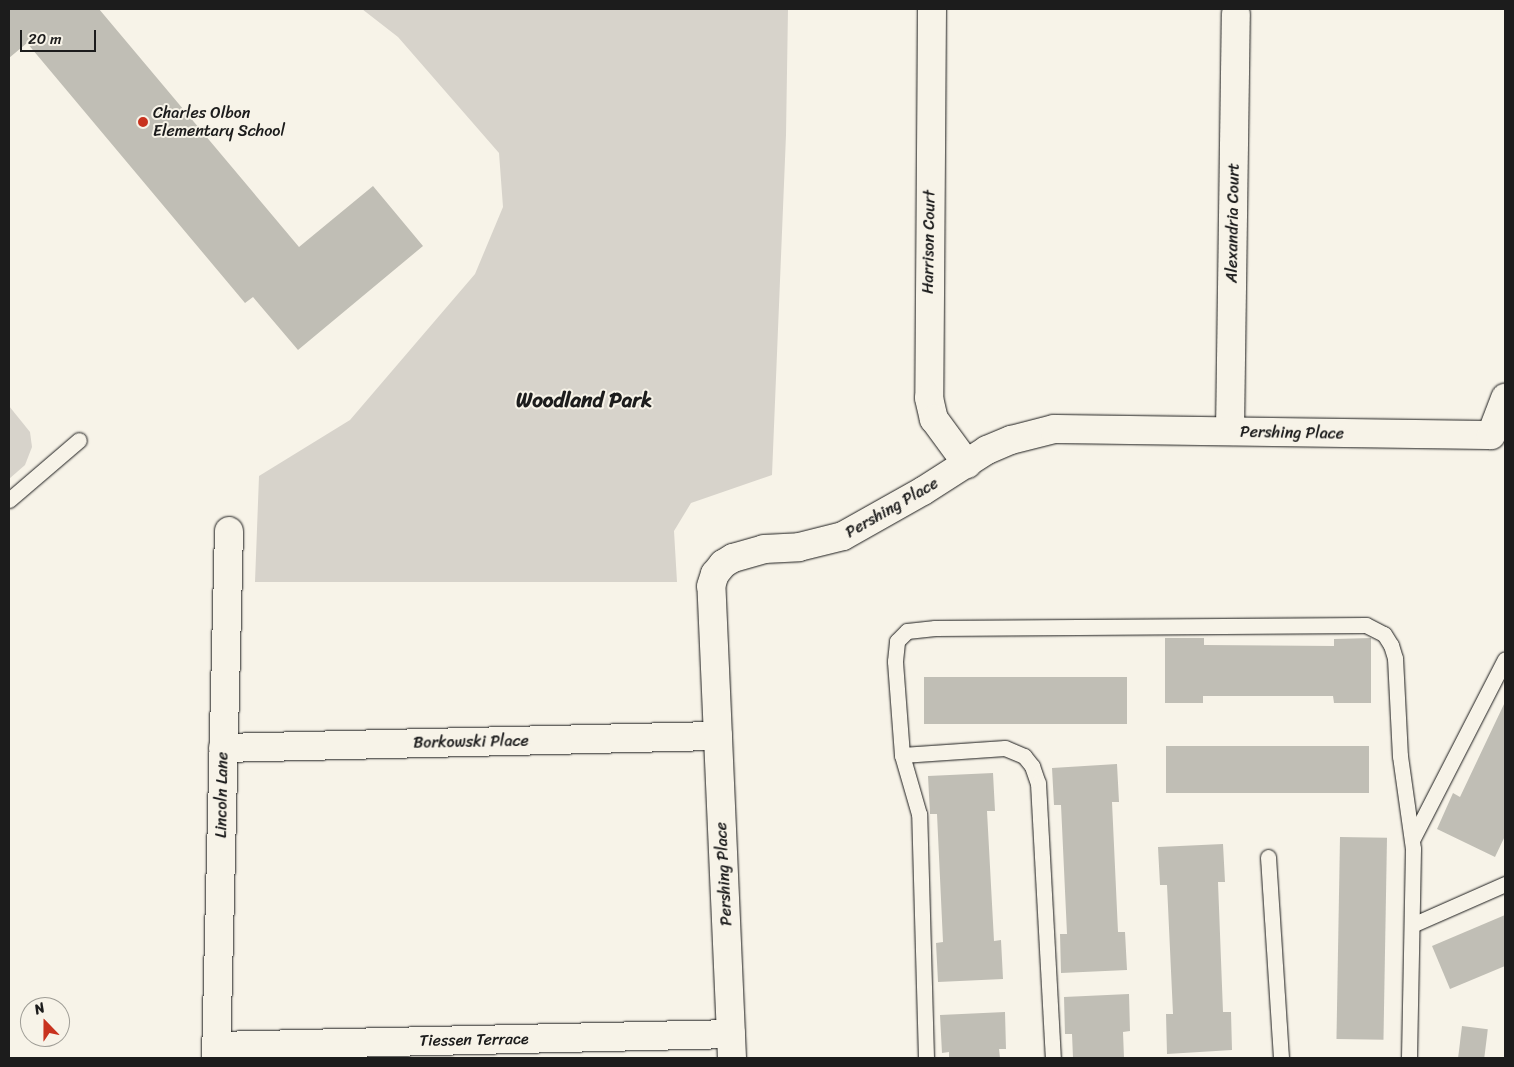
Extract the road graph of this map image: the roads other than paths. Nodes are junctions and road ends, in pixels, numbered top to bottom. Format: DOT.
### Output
graph roads {
  1 [pos="932,9"];
  2 [pos="1236,14"];
  3 [pos="1505,398"];
  4 [pos="1230,431"];
  5 [pos="1498,434"];
  6 [pos="79,440"];
  7 [pos="966,464"];
  8 [pos="9,500"];
  9 [pos="229,531"];
  10 [pos="1505,659"];
  11 [pos="718,736"];
  12 [pos="223,748"];
  13 [pos="902,755"];
  14 [pos="1412,840"];
  15 [pos="1268,857"];
  16 [pos="1505,884"];
  17 [pos="1412,925"];
  18 [pos="732,1046"];
  19 [pos="216,1052"];
  20 [pos="926,1058"];
  21 [pos="1053,1058"];
  22 [pos="1281,1058"];
  23 [pos="1409,1058"];
  1 -- 7 [label="street, Harrison Court"];
  2 -- 4 [label="street, Alexandria Court"];
  3 -- 5 [label="street, Pershing Place"];
  4 -- 5 [label="street, Pershing Place"];
  4 -- 7 [label="street, Pershing Place"];
  6 -- 8 [label="lane"];
  7 -- 11 [label="street, Pershing Place"];
  9 -- 12 [label="street, Lincoln Lane"];
  10 -- 14 [label="lane"];
  11 -- 12 [label="street, Borkowski Place"];
  11 -- 18 [label="street, Pershing Place"];
  12 -- 19 [label="street, Lincoln Lane"];
  13 -- 14 [label="lane"];
  13 -- 20 [label="lane"];
  13 -- 21 [label="lane"];
  14 -- 17 [label="lane"];
  15 -- 22 [label="lane"];
  16 -- 17 [label="lane"];
  17 -- 23 [label="lane"];
  18 -- 19 [label="street, Tiessen Terrace"];
}
